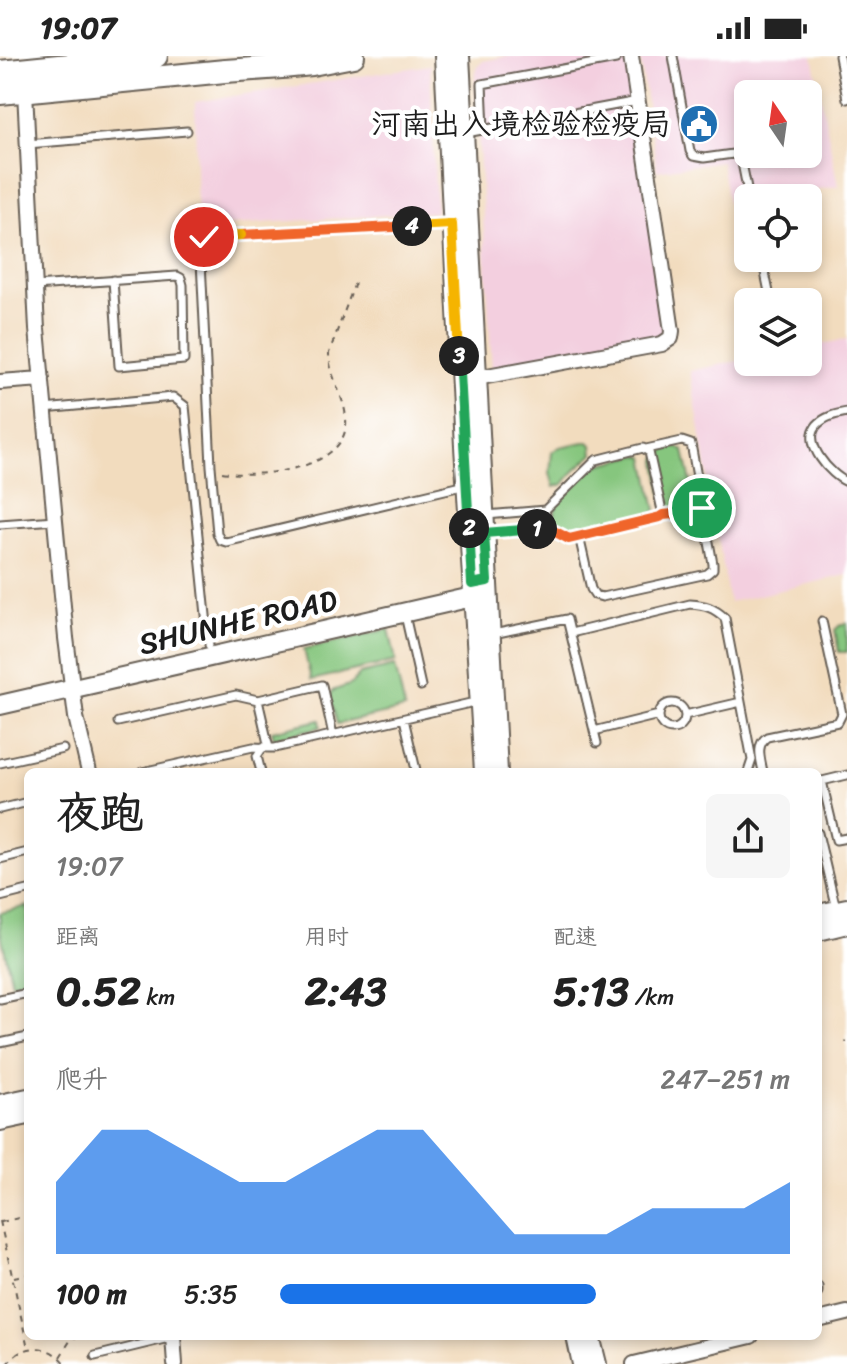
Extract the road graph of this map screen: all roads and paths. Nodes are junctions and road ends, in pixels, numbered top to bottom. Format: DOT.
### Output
graph roads {
  1 [pos="156,56"];
  2 [pos="353,56"];
  3 [pos="444,56"];
  4 [pos="460,56"];
  5 [pos="616,56"];
  6 [pos="631,56"];
  7 [pos="673,56"];
  8 [pos="839,56"];
  9 [pos="0,72"];
  10 [pos="24,72"];
  11 [pos="0,93"];
  12 [pos="847,99"];
  13 [pos="638,101"];
  14 [pos="484,130"];
  15 [pos="187,131"];
  16 [pos="464,133"];
  17 [pos="27,144"];
  18 [pos="746,184"];
  19 [pos="452,224"];
  20 [pos="204,237"];
  21 [pos="201,261"];
  22 [pos="113,280"];
  23 [pos="356,280"];
  24 [pos="35,286"];
  25 [pos="476,378"];
  26 [pos="42,379"];
  27 [pos="0,382"];
  28 [pos="44,409"];
  29 [pos="847,412"];
  30 [pos="646,449"];
  31 [pos="211,466"];
  32 [pos="847,482"];
  33 [pos="466,485"];
  34 [pos="702,508"];
  35 [pos="545,510"];
  36 [pos="663,515"];
  37 [pos="55,520"];
  38 [pos="0,524"];
  39 [pos="484,524"];
  40 [pos="548,528"];
  41 [pos="579,536"];
  42 [pos="480,589"];
  43 [pos="404,612"];
  44 [pos="822,621"];
  45 [pos="571,633"];
  46 [pos="490,634"];
  47 [pos="209,645"];
  48 [pos="71,683"];
  49 [pos="421,686"];
  50 [pos="0,693"];
  51 [pos="258,700"];
  52 [pos="480,701"];
  53 [pos="741,702"];
  54 [pos="0,705"];
  55 [pos="659,715"];
  56 [pos="685,715"];
  57 [pos="404,719"];
  58 [pos="118,722"];
  59 [pos="594,731"];
  60 [pos="333,735"];
  61 [pos="597,743"];
  62 [pos="266,748"];
  63 [pos="63,749"];
  64 [pos="0,763"];
  65 [pos="88,768"];
  66 [pos="160,768"];
  67 [pos="260,768"];
  68 [pos="416,768"];
  69 [pos="484,768"];
  70 [pos="498,768"];
  71 [pos="749,768"];
  72 [pos="762,768"];
  73 [pos="847,775"];
  74 [pos="24,803"];
  75 [pos="0,809"];
  76 [pos="847,838"];
  77 [pos="822,850"];
  78 [pos="24,853"];
  79 [pos="0,859"];
  80 [pos="24,891"];
  81 [pos="0,897"];
  82 [pos="837,914"];
  83 [pos="24,994"];
  84 [pos="0,999"];
  85 [pos="24,1038"];
  86 [pos="0,1043"];
  87 [pos="24,1100"];
  88 [pos="1,1107"];
  89 [pos="24,1113"];
  90 [pos="24,1217"];
  91 [pos="0,1222"];
  92 [pos="24,1275"];
  93 [pos="13,1278"];
  94 [pos="847,1313"];
  95 [pos="822,1319"];
  96 [pos="24,1329"];
  97 [pos="26,1340"];
  98 [pos="72,1340"];
  99 [pos="161,1340"];
  100 [pos="173,1340"];
  101 [pos="577,1340"];
  102 [pos="591,1340"];
  103 [pos="734,1340"];
  104 [pos="28,1348"];
  105 [pos="95,1356"];
  106 [pos="60,1357"];
  107 [pos="7,1364"];
  108 [pos="65,1364"];
  109 [pos="175,1364"];
  110 [pos="582,1364"];
  111 [pos="597,1364"];
  112 [pos="634,1364"];
  1 -- 10 [label="main road"];
  2 -- 10 [label="main road"];
  3 -- 19 [label="street"];
  4 -- 16 [label="street"];
  5 -- 14 [label="lane"];
  6 -- 13 [label="street"];
  7 -- 18 [label="lane"];
  8 -- 12 [label="lane"];
  9 -- 10 [label="main road"];
  10 -- 11 [label="main road"];
  10 -- 17 [label="street"];
  13 -- 14 [label="lane"];
  13 -- 25 [label="street"];
  14 -- 16 [label="lane"];
  15 -- 17 [label="lane"];
  16 -- 25 [label="street"];
  17 -- 24 [label="street"];
  19 -- 20 [label="lane"];
  19 -- 33 [label="street"];
  21 -- 31 [label="lane"];
  22 -- 22 [label="lane"];
  22 -- 24 [label="lane"];
  23 -- 31 [label="path"];
  24 -- 26 [label="street"];
  25 -- 39 [label="street"];
  26 -- 27 [label="street"];
  26 -- 28 [label="street"];
  28 -- 37 [label="street"];
  28 -- 47 [label="lane"];
  29 -- 32 [label="lane"];
  30 -- 34 [label="lane"];
  30 -- 35 [label="lane"];
  30 -- 36 [label="lane"];
  31 -- 33 [label="lane"];
  33 -- 42 [label="street"];
  34 -- 36 [label="lane"];
  34 -- 41 [label="lane"];
  35 -- 39 [label="lane"];
  35 -- 40 [label="lane"];
  36 -- 41 [label="lane"];
  37 -- 38 [label="lane"];
  37 -- 48 [label="street"];
  39 -- 40 [label="lane"];
  39 -- 42 [label="street"];
  40 -- 41 [label="lane"];
  42 -- 43 [label="street, SHUNHE ROAD"];
  42 -- 46 [label="street"];
  42 -- 47 [label="street, SHUNHE ROAD"];
  42 -- 52 [label="street"];
  43 -- 48 [label="street, SHUNHE ROAD"];
  43 -- 49 [label="lane"];
  44 -- 72 [label="lane"];
  45 -- 46 [label="lane"];
  45 -- 53 [label="lane"];
  45 -- 59 [label="lane"];
  46 -- 70 [label="street"];
  47 -- 48 [label="street, SHUNHE ROAD"];
  48 -- 50 [label="street, SHUNHE ROAD"];
  48 -- 54 [label="street, SHUNHE ROAD"];
  48 -- 65 [label="street"];
  51 -- 58 [label="lane"];
  51 -- 60 [label="lane"];
  51 -- 62 [label="lane"];
  52 -- 57 [label="lane"];
  52 -- 69 [label="street"];
  53 -- 56 [label="lane"];
  53 -- 71 [label="lane"];
  55 -- 56 [label="lane"];
  55 -- 56 [label="lane"];
  55 -- 59 [label="lane"];
  57 -- 60 [label="lane"];
  57 -- 68 [label="lane"];
  59 -- 61 [label="lane"];
  60 -- 62 [label="lane"];
  62 -- 66 [label="lane"];
  62 -- 67 [label="lane"];
  63 -- 64 [label="lane"];
  73 -- 76 [label="lane"];
  74 -- 75 [label="lane"];
  77 -- 82 [label="lane"];
  78 -- 79 [label="lane"];
  80 -- 81 [label="lane"];
  83 -- 84 [label="lane"];
  85 -- 86 [label="lane"];
  87 -- 88 [label="main road"];
  88 -- 89 [label="main road"];
  90 -- 91 [label="path"];
  91 -- 93 [label="path"];
  92 -- 93 [label="path"];
  93 -- 96 [label="path"];
  94 -- 95 [label="street"];
  97 -- 104 [label="path"];
  98 -- 106 [label="path"];
  99 -- 105 [label="lane"];
  100 -- 109 [label="street"];
  101 -- 110 [label="street"];
  102 -- 111 [label="street"];
  103 -- 112 [label="street"];
  104 -- 106 [label="path"];
  104 -- 107 [label="path"];
  106 -- 108 [label="path"];
}
